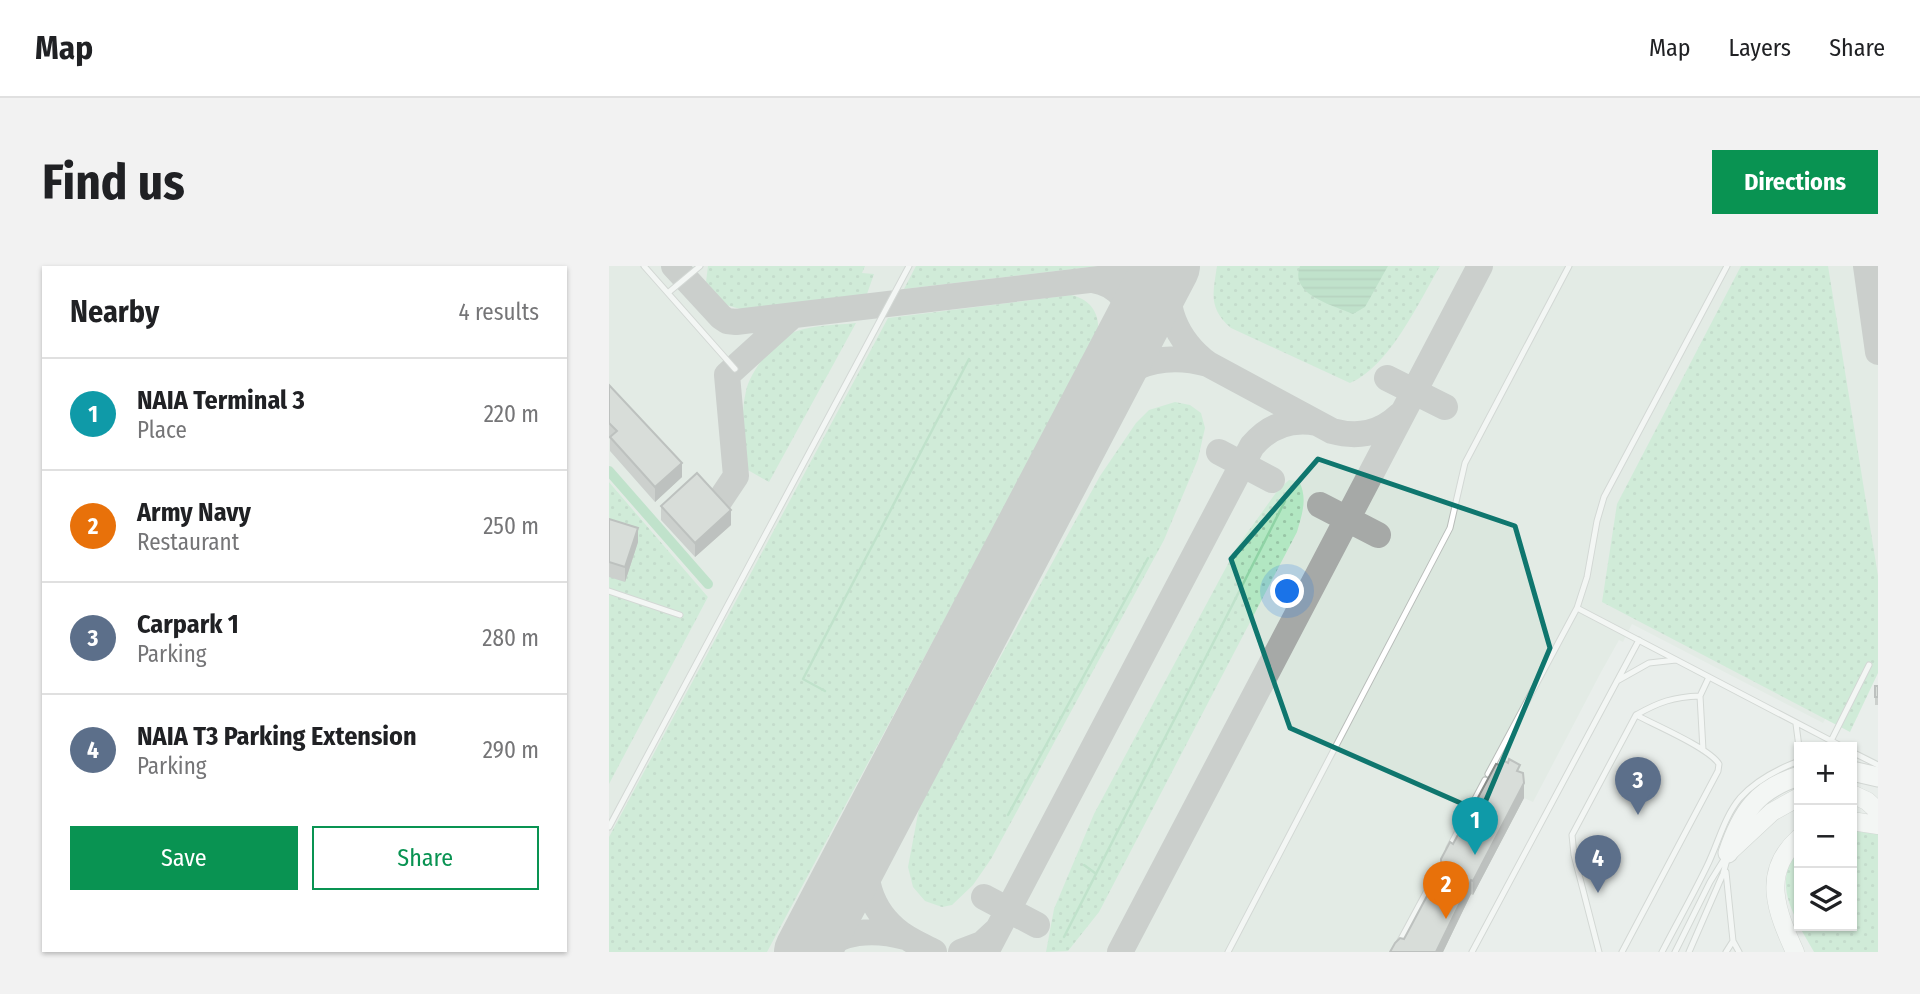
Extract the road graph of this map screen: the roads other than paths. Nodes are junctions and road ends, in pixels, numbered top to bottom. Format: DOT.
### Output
graph roads {
  1 [pos="645,266"];
  2 [pos="700,266"];
  3 [pos="909,266"];
  4 [pos="1569,266"];
  5 [pos="1727,266"];
  6 [pos="669,292"];
  7 [pos="735,369"];
  8 [pos="609,591"];
  9 [pos="1577,608"];
  10 [pos="680,615"];
  11 [pos="1639,640"];
  12 [pos="1677,660"];
  13 [pos="1869,665"];
  14 [pos="1709,677"];
  15 [pos="1615,683"];
  16 [pos="1700,695"];
  17 [pos="1636,715"];
  18 [pos="1796,724"];
  19 [pos="1831,741"];
  20 [pos="1799,742"];
  21 [pos="1703,750"];
  22 [pos="1794,763"];
  23 [pos="1858,765"];
  24 [pos="1878,765"];
  25 [pos="1878,777"];
  26 [pos="1794,778"];
  27 [pos="1857,796"];
  28 [pos="1794,800"];
  29 [pos="1878,811"];
  30 [pos="1857,822"];
  31 [pos="1878,824"];
  32 [pos="609,827"];
  33 [pos="1794,844"];
  34 [pos="1444,858"];
  35 [pos="1727,859"];
  36 [pos="1436,874"];
  37 [pos="1733,941"];
  38 [pos="1228,952"];
  39 [pos="1394,952"];
  40 [pos="1472,952"];
  41 [pos="1599,952"];
  42 [pos="1622,952"];
  43 [pos="1662,952"];
  44 [pos="1675,952"];
  45 [pos="1689,952"];
  46 [pos="1726,952"];
  47 [pos="1739,952"];
  48 [pos="1795,952"];
  1 -- 6 [label="lane"];
  2 -- 6 [label="lane"];
  3 -- 32 [label="lane"];
  4 -- 38 [label="lane"];
  5 -- 9 [label="lane"];
  6 -- 7 [label="lane"];
  8 -- 10 [label="lane"];
  9 -- 11 [label="lane"];
  9 -- 34 [label="lane"];
  11 -- 12 [label="lane"];
  11 -- 15 [label="lane"];
  12 -- 14 [label="lane"];
  12 -- 15 [label="lane"];
  13 -- 19 [label="lane"];
  14 -- 16 [label="lane"];
  14 -- 18 [label="lane"];
  15 -- 40 [label="lane"];
  16 -- 17 [label="lane"];
  16 -- 21 [label="lane"];
  17 -- 21 [label="lane"];
  17 -- 41 [label="lane"];
  18 -- 19 [label="lane"];
  18 -- 20 [label="lane"];
  21 -- 42 [label="lane"];
  22 -- 43 [label="lane"];
  23 -- 24 [label="lane"];
  23 -- 25 [label="highway"];
  26 -- 35 [label="highway"];
  27 -- 29 [label="main road"];
  28 -- 35 [label="main road"];
  30 -- 31 [label="main road"];
  33 -- 48 [label="main road"];
  35 -- 37 [label="lane"];
  35 -- 44 [label="lane"];
  35 -- 45 [label="lane"];
  36 -- 39 [label="lane"];
  37 -- 46 [label="lane"];
  37 -- 47 [label="lane"];
}
